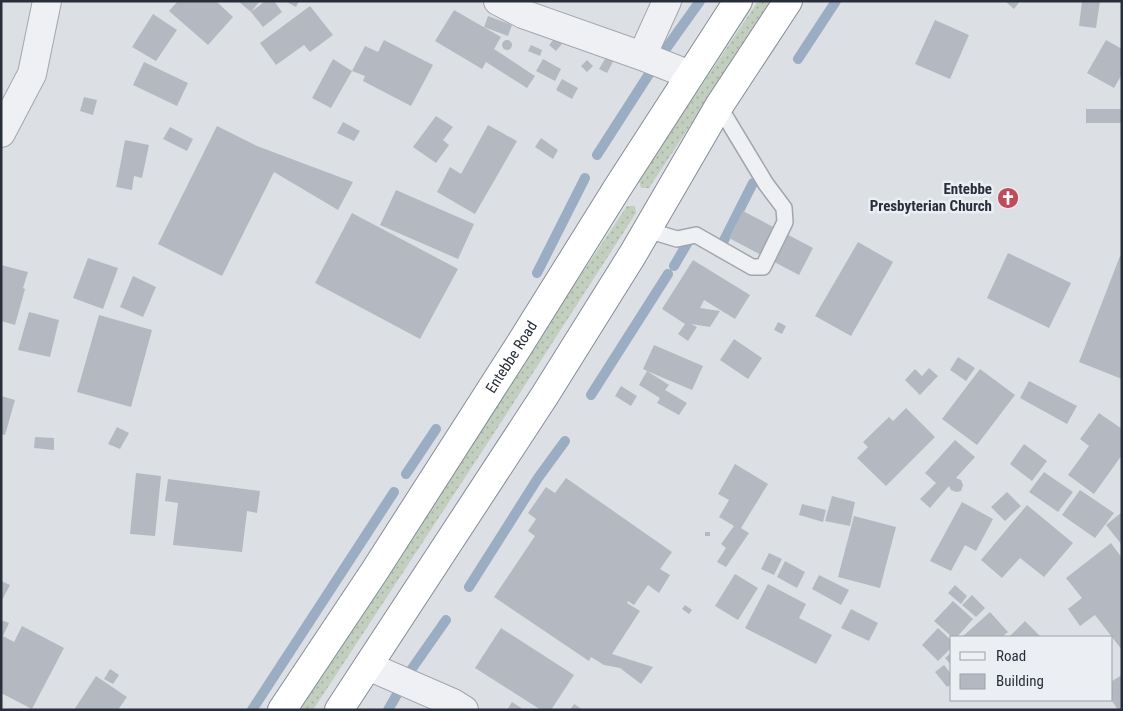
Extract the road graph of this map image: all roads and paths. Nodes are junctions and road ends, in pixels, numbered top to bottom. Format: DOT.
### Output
graph roads {
  1 [pos="47,1"];
  2 [pos="498,1"];
  3 [pos="668,1"];
  4 [pos="738,1"];
  5 [pos="788,1"];
  6 [pos="642,56"];
  7 [pos="690,75"];
  8 [pos="719,106"];
  9 [pos="1,133"];
  10 [pos="647,230"];
  11 [pos="368,666"];
  12 [pos="282,710"];
  13 [pos="339,710"];
  14 [pos="464,710"];
  1 -- 9 [label="street"];
  2 -- 6 [label="street"];
  3 -- 6 [label="street"];
  4 -- 7 [label="highway, Entebbe Road"];
  5 -- 8 [label="highway"];
  6 -- 7 [label="street"];
  7 -- 12 [label="highway, Entebbe Road"];
  8 -- 10 [label="highway"];
  8 -- 10 [label="lane"];
  10 -- 11 [label="highway"];
  11 -- 13 [label="highway"];
  11 -- 14 [label="street"];
}
